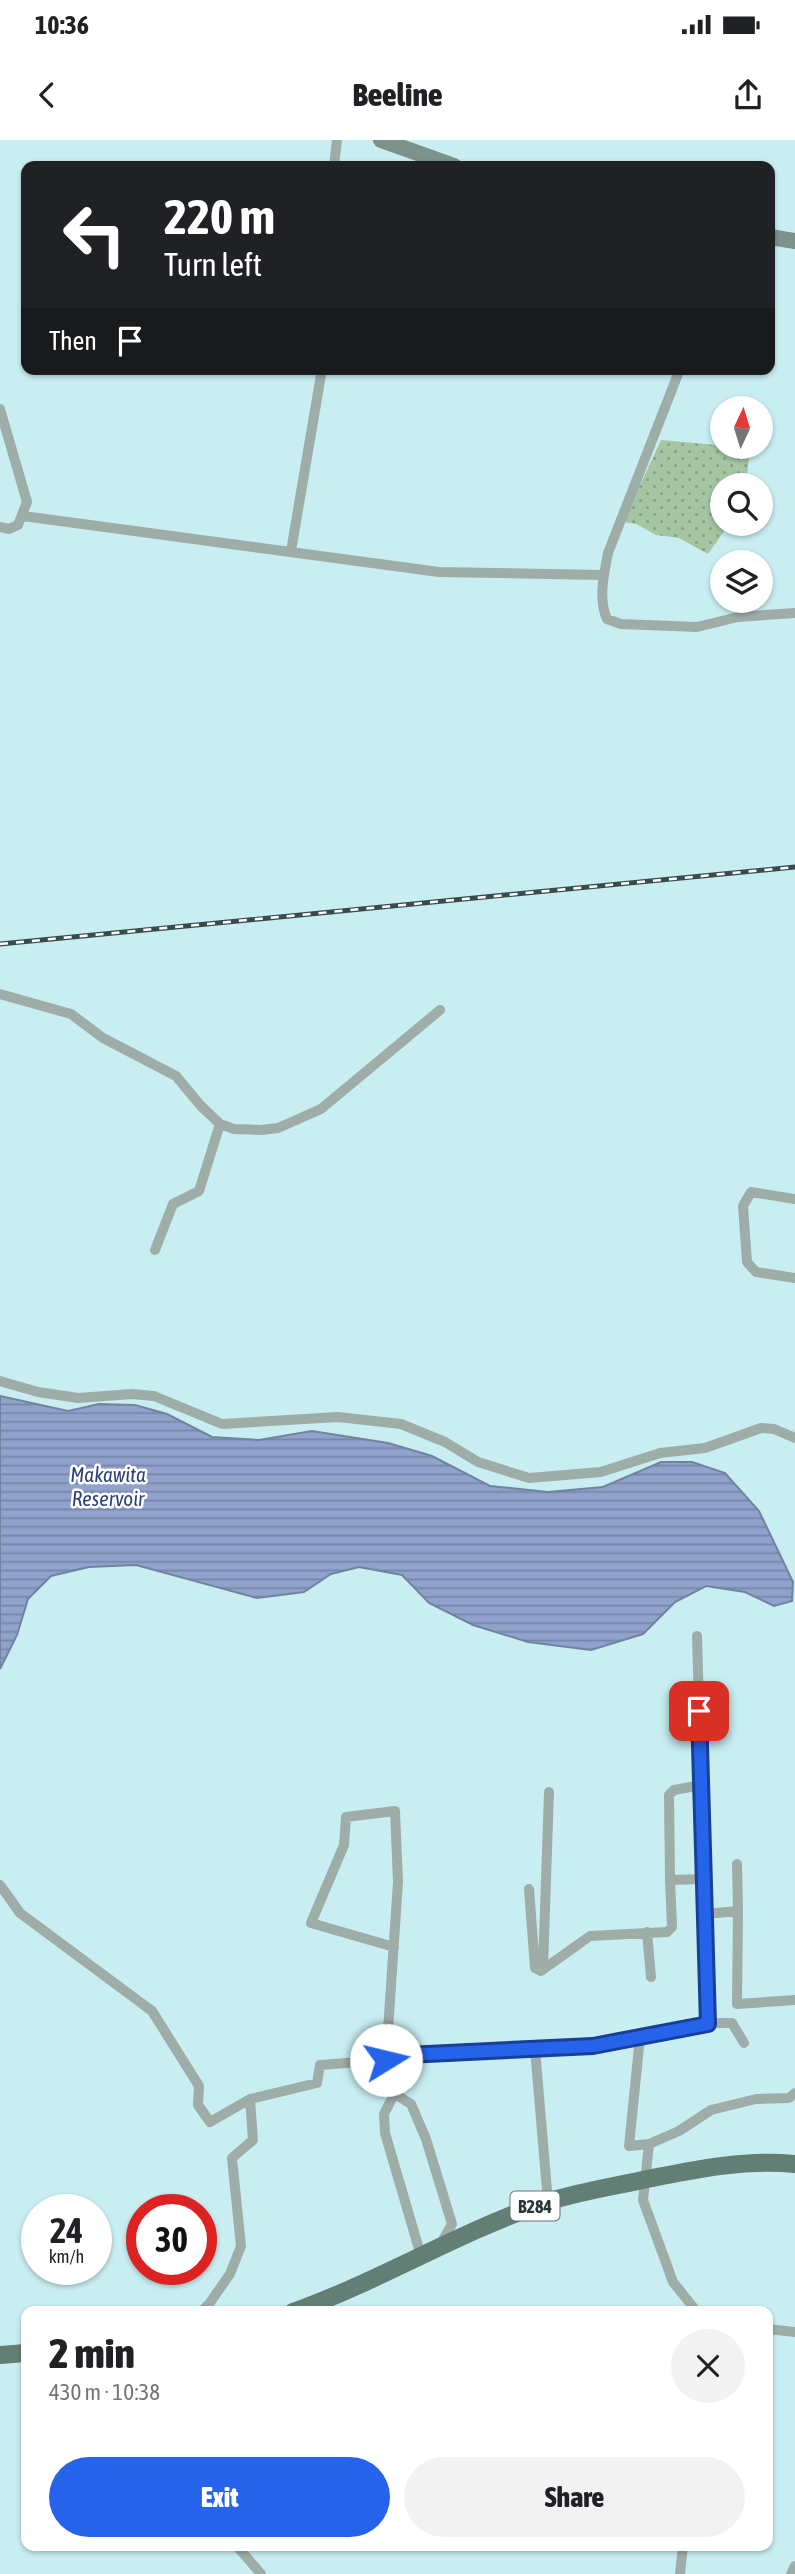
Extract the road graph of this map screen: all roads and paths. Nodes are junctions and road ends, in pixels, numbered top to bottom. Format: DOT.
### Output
graph roads {
  1 [pos="337,140"];
  2 [pos="381,140"];
  3 [pos="335,161"];
  4 [pos="440,161"];
  5 [pos="775,238"];
  6 [pos="795,242"];
  7 [pos="321,375"];
  8 [pos="678,375"];
  9 [pos="0,409"];
  10 [pos="23,516"];
  11 [pos="0,527"];
  12 [pos="291,551"];
  13 [pos="603,575"];
  14 [pos="795,613"];
  15 [pos="0,994"];
  16 [pos="440,1010"];
  17 [pos="220,1124"];
  18 [pos="795,1199"];
  19 [pos="155,1250"];
  20 [pos="795,1278"];
  21 [pos="0,1381"];
  22 [pos="795,1438"];
  23 [pos="697,1636"];
  24 [pos="701,1785"];
  25 [pos="549,1792"];
  26 [pos="737,1864"];
  27 [pos="704,1879"];
  28 [pos="670,1880"];
  29 [pos="0,1885"];
  30 [pos="530,1889"];
  31 [pos="738,1911"];
  32 [pos="705,1914"];
  33 [pos="647,1933"];
  34 [pos="394,1947"];
  35 [pos="543,1968"];
  36 [pos="651,1977"];
  37 [pos="795,2000"];
  38 [pos="708,2024"];
  39 [pos="640,2037"];
  40 [pos="744,2043"];
  41 [pos="535,2049"];
  42 [pos="406,2055"];
  43 [pos="386,2060"];
  44 [pos="795,2093"];
  45 [pos="395,2094"];
  46 [pos="250,2099"];
  47 [pos="649,2144"];
  48 [pos="795,2164"];
  49 [pos="645,2180"];
  50 [pos="548,2202"];
  51 [pos="438,2248"];
  52 [pos="421,2256"];
  53 [pos="206,2306"];
  54 [pos="309,2306"];
  55 [pos="692,2306"];
  56 [pos="773,2330"];
  57 [pos="795,2332"];
  58 [pos="21,2353"];
  59 [pos="0,2355"];
  60 [pos="241,2551"];
  61 [pos="682,2551"];
  62 [pos="795,2566"];
  63 [pos="261,2574"];
  64 [pos="680,2574"];
  65 [pos="791,2574"];
  1 -- 3 [label="street"];
  2 -- 4 [label="main road"];
  5 -- 6 [label="main road"];
  7 -- 12 [label="street"];
  8 -- 13 [label="street"];
  9 -- 10 [label="street"];
  10 -- 11 [label="street"];
  10 -- 12 [label="street"];
  12 -- 13 [label="street"];
  13 -- 14 [label="street"];
  15 -- 17 [label="street"];
  16 -- 17 [label="street"];
  17 -- 19 [label="street"];
  18 -- 20 [label="street"];
  21 -- 22 [label="street"];
  23 -- 24 [label="street"];
  24 -- 27 [label="street"];
  24 -- 28 [label="street"];
  25 -- 35 [label="street"];
  26 -- 31 [label="street"];
  27 -- 28 [label="street"];
  27 -- 32 [label="street"];
  28 -- 33 [label="street"];
  29 -- 46 [label="street"];
  30 -- 35 [label="street"];
  31 -- 32 [label="street"];
  31 -- 37 [label="street"];
  32 -- 38 [label="street"];
  33 -- 35 [label="street"];
  33 -- 36 [label="street"];
  34 -- 43 [label="street"];
  38 -- 39 [label="street"];
  38 -- 40 [label="street"];
  39 -- 41 [label="street"];
  39 -- 47 [label="street"];
  41 -- 42 [label="street"];
  41 -- 50 [label="street"];
  42 -- 43 [label="street"];
  42 -- 45 [label="street"];
  43 -- 46 [label="street"];
  44 -- 47 [label="street"];
  45 -- 51 [label="street"];
  45 -- 52 [label="street"];
  46 -- 53 [label="street"];
  47 -- 49 [label="street"];
  48 -- 49 [label="main road, B284"];
  49 -- 50 [label="main road, B284"];
  49 -- 55 [label="street"];
  50 -- 51 [label="main road, B284"];
  51 -- 52 [label="main road, B284"];
  52 -- 54 [label="main road, B284"];
  56 -- 57 [label="street"];
  58 -- 59 [label="main road"];
  60 -- 63 [label="street"];
  61 -- 64 [label="street"];
  62 -- 65 [label="street"];
}
